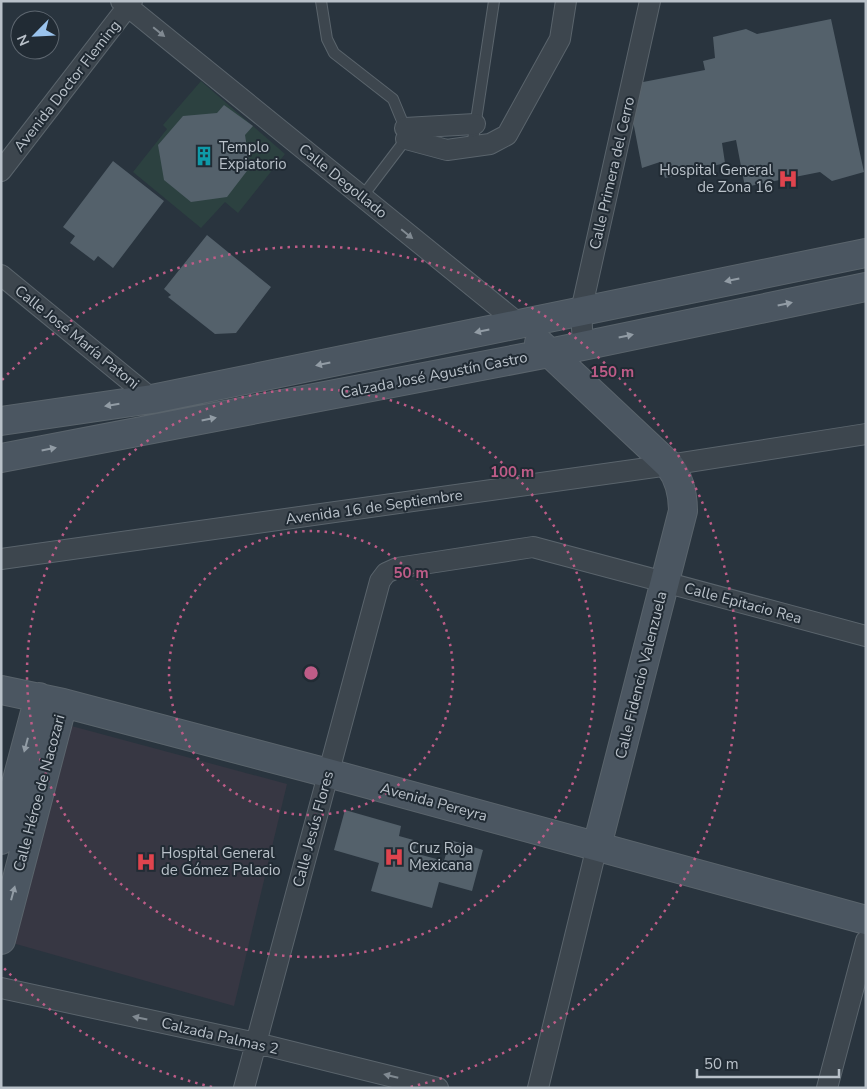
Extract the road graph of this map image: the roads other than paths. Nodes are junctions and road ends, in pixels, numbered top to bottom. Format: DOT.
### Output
graph roads {
  1 [pos="321,1"];
  2 [pos="494,1"];
  3 [pos="566,1"];
  4 [pos="650,1"];
  5 [pos="127,3"];
  6 [pos="475,124"];
  7 [pos="406,134"];
  8 [pos="472,146"];
  9 [pos="1,171"];
  10 [pos="362,197"];
  11 [pos="866,252"];
  12 [pos="1,275"];
  13 [pos="866,287"];
  14 [pos="581,311"];
  15 [pos="518,323"];
  16 [pos="583,345"];
  17 [pos="549,353"];
  18 [pos="152,399"];
  19 [pos="1,421"];
  20 [pos="866,434"];
  21 [pos="1,458"];
  22 [pos="669,466"];
  23 [pos="1,559"];
  24 [pos="386,573"];
  25 [pos="664,582"];
  26 [pos="866,636"];
  27 [pos="1,690"];
  28 [pos="51,700"];
  29 [pos="328,773"];
  30 [pos="1,840"];
  31 [pos="597,846"];
  32 [pos="866,920"];
  33 [pos="1,940"];
  34 [pos="866,941"];
  35 [pos="1,988"];
  36 [pos="256,1043"];
  37 [pos="244,1088"];
  38 [pos="438,1088"];
  39 [pos="538,1088"];
  40 [pos="827,1088"];
  1 -- 7 [label="lane"];
  2 -- 6 [label="lane"];
  3 -- 8 [label="street"];
  4 -- 14 [label="street, Calle Primera del Cerro"];
  5 -- 9 [label="street, Avenida Doctor Fleming"];
  5 -- 10 [label="street, Calle Degollado, one-way"];
  6 -- 7 [label="street"];
  6 -- 8 [label="lane"];
  7 -- 8 [label="street"];
  7 -- 10 [label="lane"];
  10 -- 15 [label="street, Calle Degollado, one-way"];
  11 -- 14 [label="main road, one-way"];
  12 -- 18 [label="street, Calle José María Patoni"];
  16 -- 13 [label="main road, Calzada José Agustín Castro, one-way"];
  14 -- 15 [label="main road"];
  14 -- 16 [label="street, Calle Primera del Cerro"];
  15 -- 17 [label="main road, Calle Fidencio Valenzuela"];
  15 -- 18 [label="main road, one-way"];
  16 -- 17 [label="main road, Calzada José Agustín Castro"];
  21 -- 17 [label="main road, Calzada José Agustín Castro, one-way"];
  17 -- 22 [label="main road, Calle Fidencio Valenzuela"];
  18 -- 19 [label="main road, one-way"];
  20 -- 22 [label="street, Avenida 16 de Septiembre"];
  22 -- 23 [label="street, Avenida 16 de Septiembre"];
  22 -- 25 [label="main road, Calle Fidencio Valenzuela"];
  24 -- 25 [label="street, Calle Epitacio Rea"];
  24 -- 29 [label="street, Calle Jesús Flores"];
  25 -- 26 [label="street, Calle Epitacio Rea"];
  25 -- 31 [label="main road, Calle Fidencio Valenzuela"];
  27 -- 28 [label="main road, Avenida Pereyra"];
  28 -- 29 [label="main road, Avenida Pereyra"];
  28 -- 30 [label="main road, Calle Héroe de Nacozari, one-way"];
  33 -- 28 [label="main road, Calle Héroe de Nacozari, one-way"];
  29 -- 31 [label="main road, Avenida Pereyra"];
  29 -- 36 [label="street, Calle Jesús Flores"];
  31 -- 32 [label="main road, Avenida Pereyra"];
  31 -- 39 [label="street, Calle Fidencio Valenzuela"];
  34 -- 40 [label="street"];
  36 -- 35 [label="street, Calzada Palmas 2, one-way"];
  36 -- 37 [label="street, Calle Jesús Flores"];
  38 -- 36 [label="street, Calzada Palmas 2, one-way"];
}
